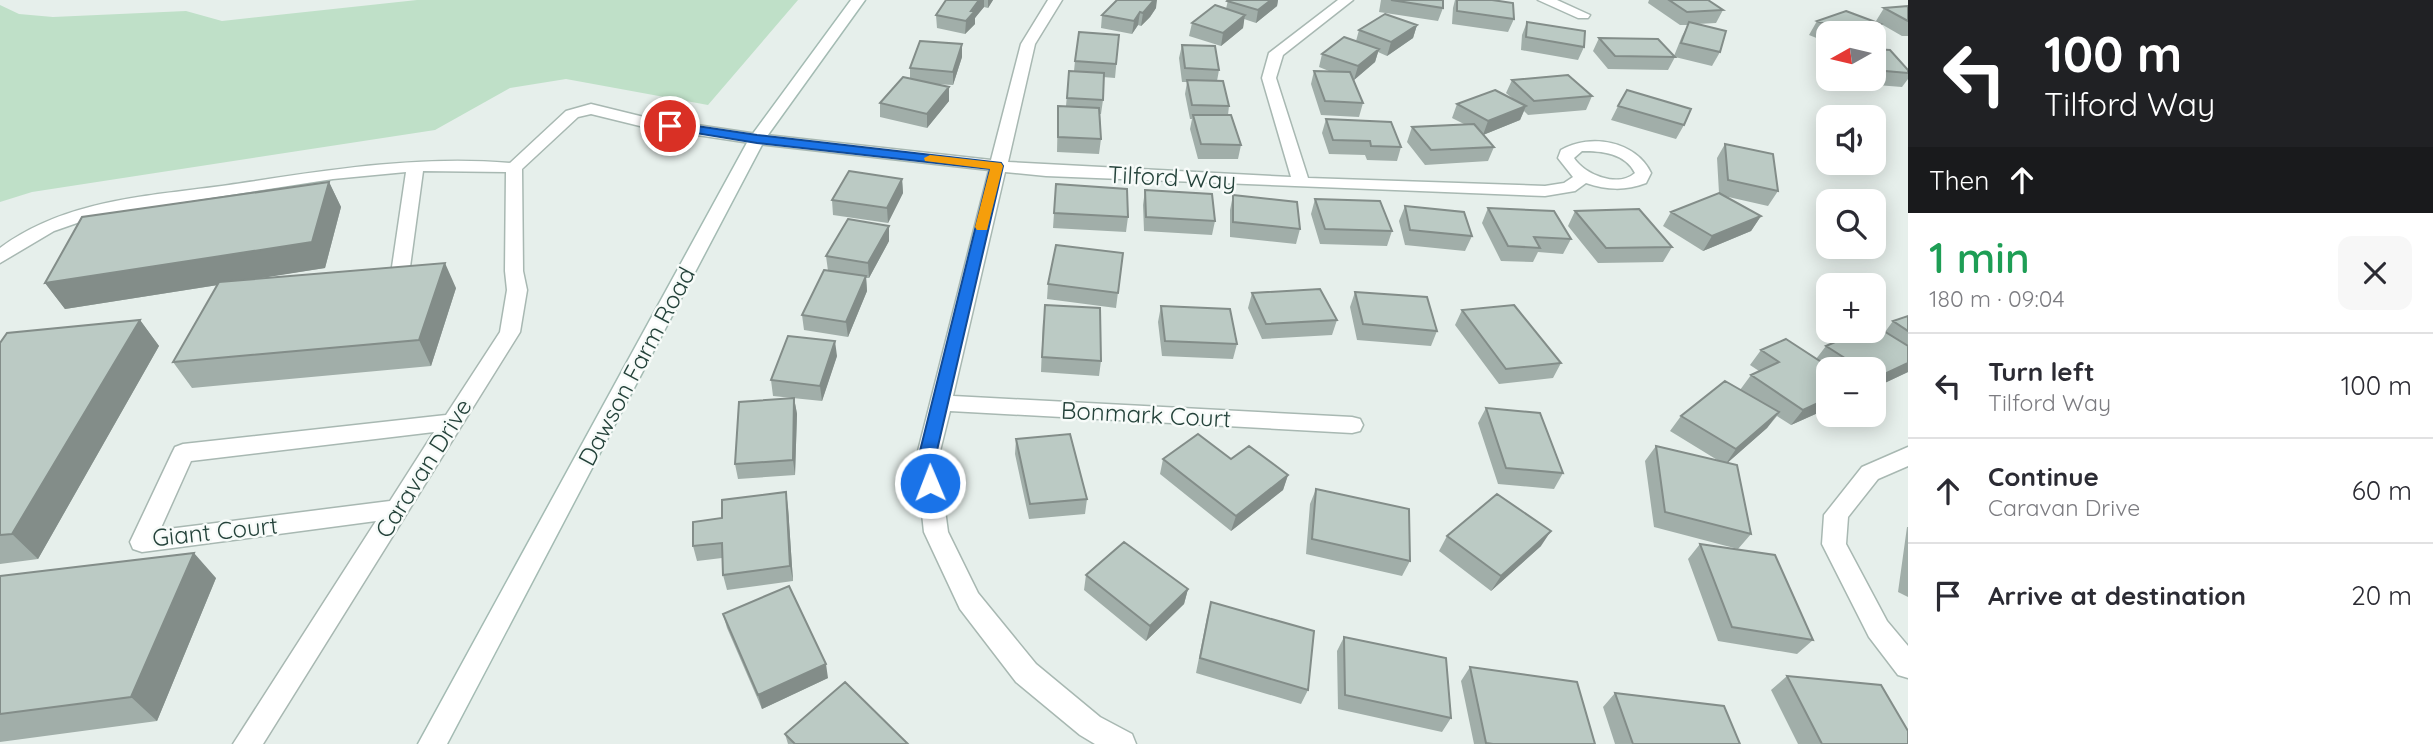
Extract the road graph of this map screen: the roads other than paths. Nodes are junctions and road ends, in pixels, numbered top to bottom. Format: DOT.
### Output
graph roads {
  1 [pos="858,0"];
  2 [pos="1055,0"];
  3 [pos="1346,0"];
  4 [pos="1545,0"];
  5 [pos="1583,15"];
  6 [pos="757,139"];
  7 [pos="997,166"];
  8 [pos="415,168"];
  9 [pos="514,168"];
  10 [pos="1584,176"];
  11 [pos="1301,183"];
  12 [pos="0,257"];
  13 [pos="401,267"];
  14 [pos="939,403"];
  15 [pos="452,422"];
  16 [pos="1352,425"];
  17 [pos="1908,456"];
  18 [pos="398,509"];
  19 [pos="1908,666"];
  20 [pos="247,744"];
  21 [pos="432,744"];
  22 [pos="1122,744"];
  1 -- 6 [label="street, Dawson Farm Road"];
  2 -- 7 [label="street"];
  3 -- 11 [label="street"];
  4 -- 5 [label="street"];
  6 -- 7 [label="street, Tilford Way"];
  6 -- 9 [label="street"];
  6 -- 21 [label="street, Dawson Farm Road"];
  7 -- 11 [label="street, Tilford Way"];
  7 -- 14 [label="street"];
  8 -- 9 [label="street"];
  8 -- 12 [label="street"];
  8 -- 13 [label="street"];
  9 -- 15 [label="street, Caravan Drive"];
  10 -- 11 [label="street, Tilford Way"];
  14 -- 16 [label="street, Bonmark Court"];
  14 -- 22 [label="street"];
  15 -- 18 [label="street, Caravan Drive"];
  15 -- 18 [label="street, Giant Court"];
  17 -- 19 [label="street"];
  18 -- 20 [label="street, Caravan Drive"];
}
